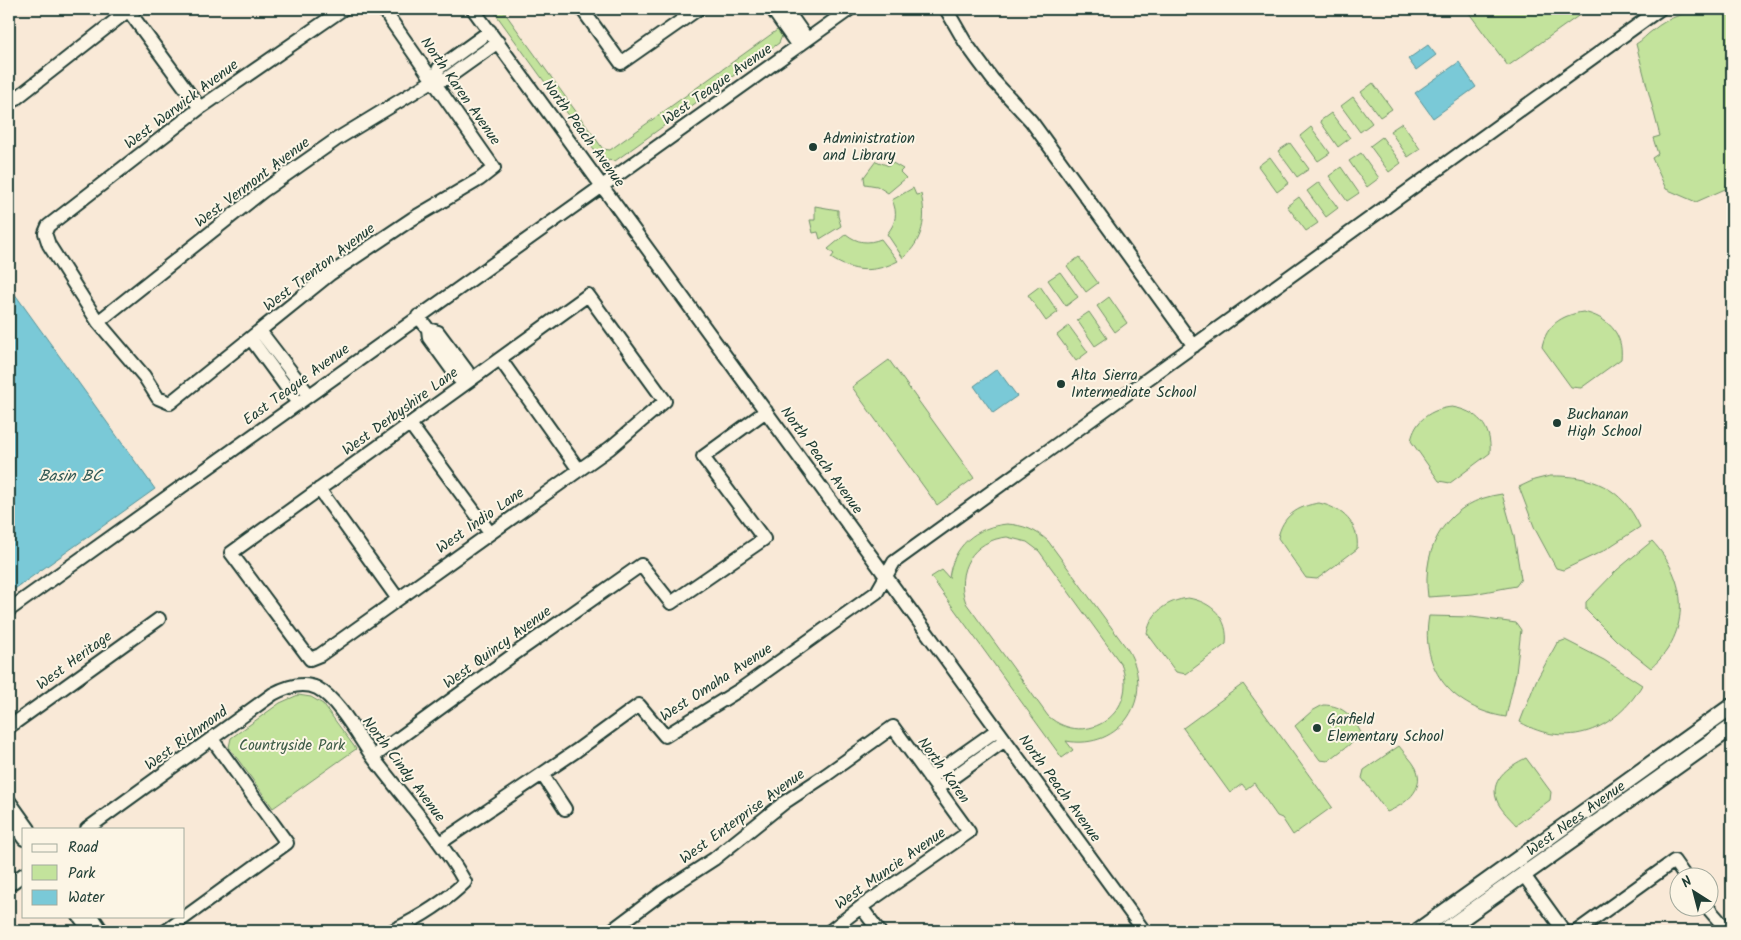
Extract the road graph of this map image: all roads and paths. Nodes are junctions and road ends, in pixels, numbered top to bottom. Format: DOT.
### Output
graph roads {
  1 [pos="343,9"];
  2 [pos="383,9"];
  3 [pos="473,9"];
  4 [pos="582,9"];
  5 [pos="698,9"];
  6 [pos="772,9"];
  7 [pos="786,9"];
  8 [pos="850,9"];
  9 [pos="946,9"];
  10 [pos="1660,9"];
  11 [pos="129,10"];
  12 [pos="490,31"];
  13 [pos="498,42"];
  14 [pos="803,42"];
  15 [pos="434,80"];
  16 [pos="9,104"];
  17 [pos="200,108"];
  18 [pos="494,168"];
  19 [pos="602,185"];
  20 [pos="418,316"];
  21 [pos="98,322"];
  22 [pos="428,333"];
  23 [pos="256,335"];
  24 [pos="1194,346"];
  25 [pos="448,354"];
  26 [pos="500,359"];
  27 [pos="468,382"];
  28 [pos="309,395"];
  29 [pos="665,402"];
  30 [pos="298,403"];
  31 [pos="766,411"];
  32 [pos="410,424"];
  33 [pos="579,470"];
  34 [pos="319,489"];
  35 [pos="490,533"];
  36 [pos="886,577"];
  37 [pos="398,599"];
  38 [pos="9,610"];
  39 [pos="159,619"];
  40 [pos="310,659"];
  41 [pos="308,686"];
  42 [pos="1732,706"];
  43 [pos="9,727"];
  44 [pos="893,727"];
  45 [pos="1732,727"];
  46 [pos="1001,735"];
  47 [pos="212,739"];
  48 [pos="373,757"];
  49 [pos="542,774"];
  50 [pos="933,784"];
  51 [pos="9,801"];
  52 [pos="565,808"];
  53 [pos="9,818"];
  54 [pos="28,828"];
  55 [pos="88,828"];
  56 [pos="969,832"];
  57 [pos="22,836"];
  58 [pos="440,843"];
  59 [pos="1678,868"];
  60 [pos="1523,874"];
  61 [pos="22,875"];
  62 [pos="9,885"];
  63 [pos="861,908"];
  64 [pos="185,917"];
  65 [pos="80,918"];
  66 [pos="93,918"];
  67 [pos="184,918"];
  68 [pos="1717,918"];
  69 [pos="90,931"];
  70 [pos="102,931"];
  71 [pos="166,931"];
  72 [pos="392,931"];
  73 [pos="611,931"];
  74 [pos="830,931"];
  75 [pos="878,931"];
  76 [pos="1144,931"];
  77 [pos="1418,931"];
  78 [pos="1444,931"];
  79 [pos="1564,931"];
  80 [pos="1577,931"];
  81 [pos="1728,931"];
  1 -- 17 [label="street, West Warwick Avenue"];
  2 -- 15 [label="street, North Karen Avenue"];
  3 -- 12 [label="street, North Peach Avenue"];
  4 -- 5 [label="street"];
  6 -- 14 [label="street"];
  7 -- 14 [label="street"];
  8 -- 14 [label="street, West Teague Avenue"];
  9 -- 24 [label="street"];
  10 -- 24 [label="street"];
  11 -- 16 [label="street"];
  11 -- 17 [label="street"];
  12 -- 13 [label="street, North Peach Avenue"];
  12 -- 15 [label="street, West Vermont Avenue"];
  13 -- 15 [label="street, West Vermont Avenue"];
  13 -- 19 [label="street, North Peach Avenue"];
  14 -- 19 [label="street, West Teague Avenue"];
  15 -- 18 [label="street, North Karen Avenue"];
  15 -- 21 [label="street, West Vermont Avenue"];
  17 -- 21 [label="street, West Warwick Avenue"];
  18 -- 23 [label="street, West Trenton Avenue"];
  19 -- 20 [label="street, East Teague Avenue"];
  19 -- 31 [label="street, North Peach Avenue"];
  20 -- 22 [label="street"];
  20 -- 28 [label="street, East Teague Avenue"];
  21 -- 23 [label="street, West Trenton Avenue"];
  22 -- 25 [label="street"];
  22 -- 25 [label="street"];
  23 -- 28 [label="street"];
  23 -- 30 [label="street"];
  24 -- 36 [label="street"];
  25 -- 27 [label="street"];
  26 -- 27 [label="street, West Derbyshire Lane"];
  26 -- 29 [label="street, West Derbyshire Lane"];
  26 -- 33 [label="street"];
  27 -- 32 [label="street, West Derbyshire Lane"];
  28 -- 30 [label="street, East Teague Avenue"];
  29 -- 33 [label="street, West Indio Lane"];
  30 -- 38 [label="street, East Teague Avenue"];
  31 -- 36 [label="street, North Peach Avenue"];
  31 -- 48 [label="street, West Quincy Avenue"];
  32 -- 34 [label="street, West Derbyshire Lane"];
  32 -- 35 [label="street"];
  33 -- 35 [label="street, West Indio Lane"];
  34 -- 37 [label="street"];
  34 -- 40 [label="street, West Derbyshire Lane"];
  35 -- 37 [label="street, West Indio Lane"];
  36 -- 46 [label="street, North Peach Avenue"];
  36 -- 49 [label="street, West Omaha Avenue"];
  37 -- 40 [label="street, West Indio Lane"];
  39 -- 43 [label="street, West Heritage"];
  41 -- 47 [label="street, West Richmond"];
  41 -- 48 [label="street, North Cindy Avenue"];
  42 -- 77 [label="main road, West Nees Avenue"];
  44 -- 50 [label="street, North Karen"];
  44 -- 73 [label="street, West Enterprise Avenue"];
  45 -- 60 [label="main road, West Nees Avenue"];
  46 -- 50 [label="street"];
  46 -- 76 [label="street, North Peach Avenue"];
  47 -- 55 [label="street, West Richmond"];
  47 -- 64 [label="street"];
  48 -- 58 [label="street, North Cindy Avenue"];
  49 -- 52 [label="street"];
  49 -- 58 [label="street, West Omaha Avenue"];
  50 -- 56 [label="street, North Karen"];
  51 -- 54 [label="street"];
  53 -- 57 [label="street"];
  56 -- 63 [label="street, West Muncie Avenue"];
  58 -- 72 [label="street, North Cindy Avenue"];
  59 -- 80 [label="street"];
  60 -- 78 [label="main road, West Nees Avenue"];
  60 -- 79 [label="street"];
  61 -- 62 [label="street"];
  63 -- 74 [label="street, West Muncie Avenue"];
  63 -- 75 [label="street"];
  65 -- 69 [label="street"];
  66 -- 70 [label="street"];
  67 -- 71 [label="street"];
  68 -- 81 [label="street"];
}
